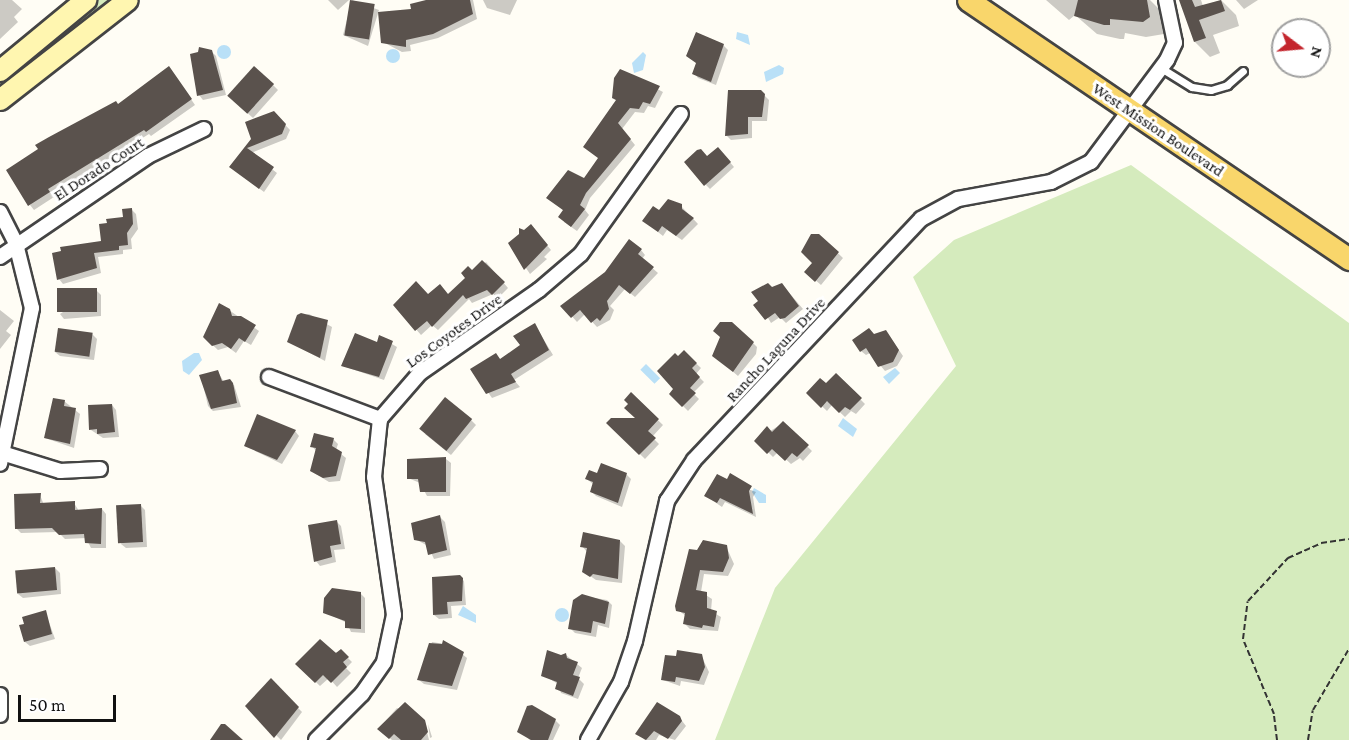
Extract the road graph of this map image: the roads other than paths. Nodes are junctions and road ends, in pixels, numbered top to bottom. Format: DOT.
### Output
graph roads {
  1 [pos="86,0"];
  2 [pos="128,0"];
  3 [pos="968,0"];
  4 [pos="1166,0"];
  5 [pos="1161,68"];
  6 [pos="0,71"];
  7 [pos="1243,71"];
  8 [pos="0,100"];
  9 [pos="1129,112"];
  10 [pos="681,114"];
  11 [pos="204,129"];
  12 [pos="0,212"];
  13 [pos="16,243"];
  14 [pos="0,256"];
  15 [pos="1349,259"];
  16 [pos="269,377"];
  17 [pos="380,419"];
  18 [pos="1,458"];
  19 [pos="100,469"];
  20 [pos="0,695"];
  21 [pos="0,715"];
  22 [pos="316,740"];
  23 [pos="588,740"];
  1 -- 6 [label="main road"];
  2 -- 8 [label="main road"];
  3 -- 9 [label="main road, West Mission Boulevard"];
  4 -- 5 [label="street, Rancho Laguna Drive"];
  5 -- 7 [label="lane"];
  5 -- 9 [label="street, Rancho Laguna Drive"];
  9 -- 15 [label="main road, West Mission Boulevard"];
  9 -- 23 [label="street, Rancho Laguna Drive"];
  10 -- 17 [label="street, Los Coyotes Drive"];
  11 -- 13 [label="street, El Dorado Court"];
  12 -- 13 [label="street"];
  13 -- 14 [label="street, El Dorado Court"];
  13 -- 18 [label="street"];
  16 -- 17 [label="street"];
  17 -- 22 [label="street"];
  18 -- 19 [label="street"];
  20 -- 21 [label="street"];
}
